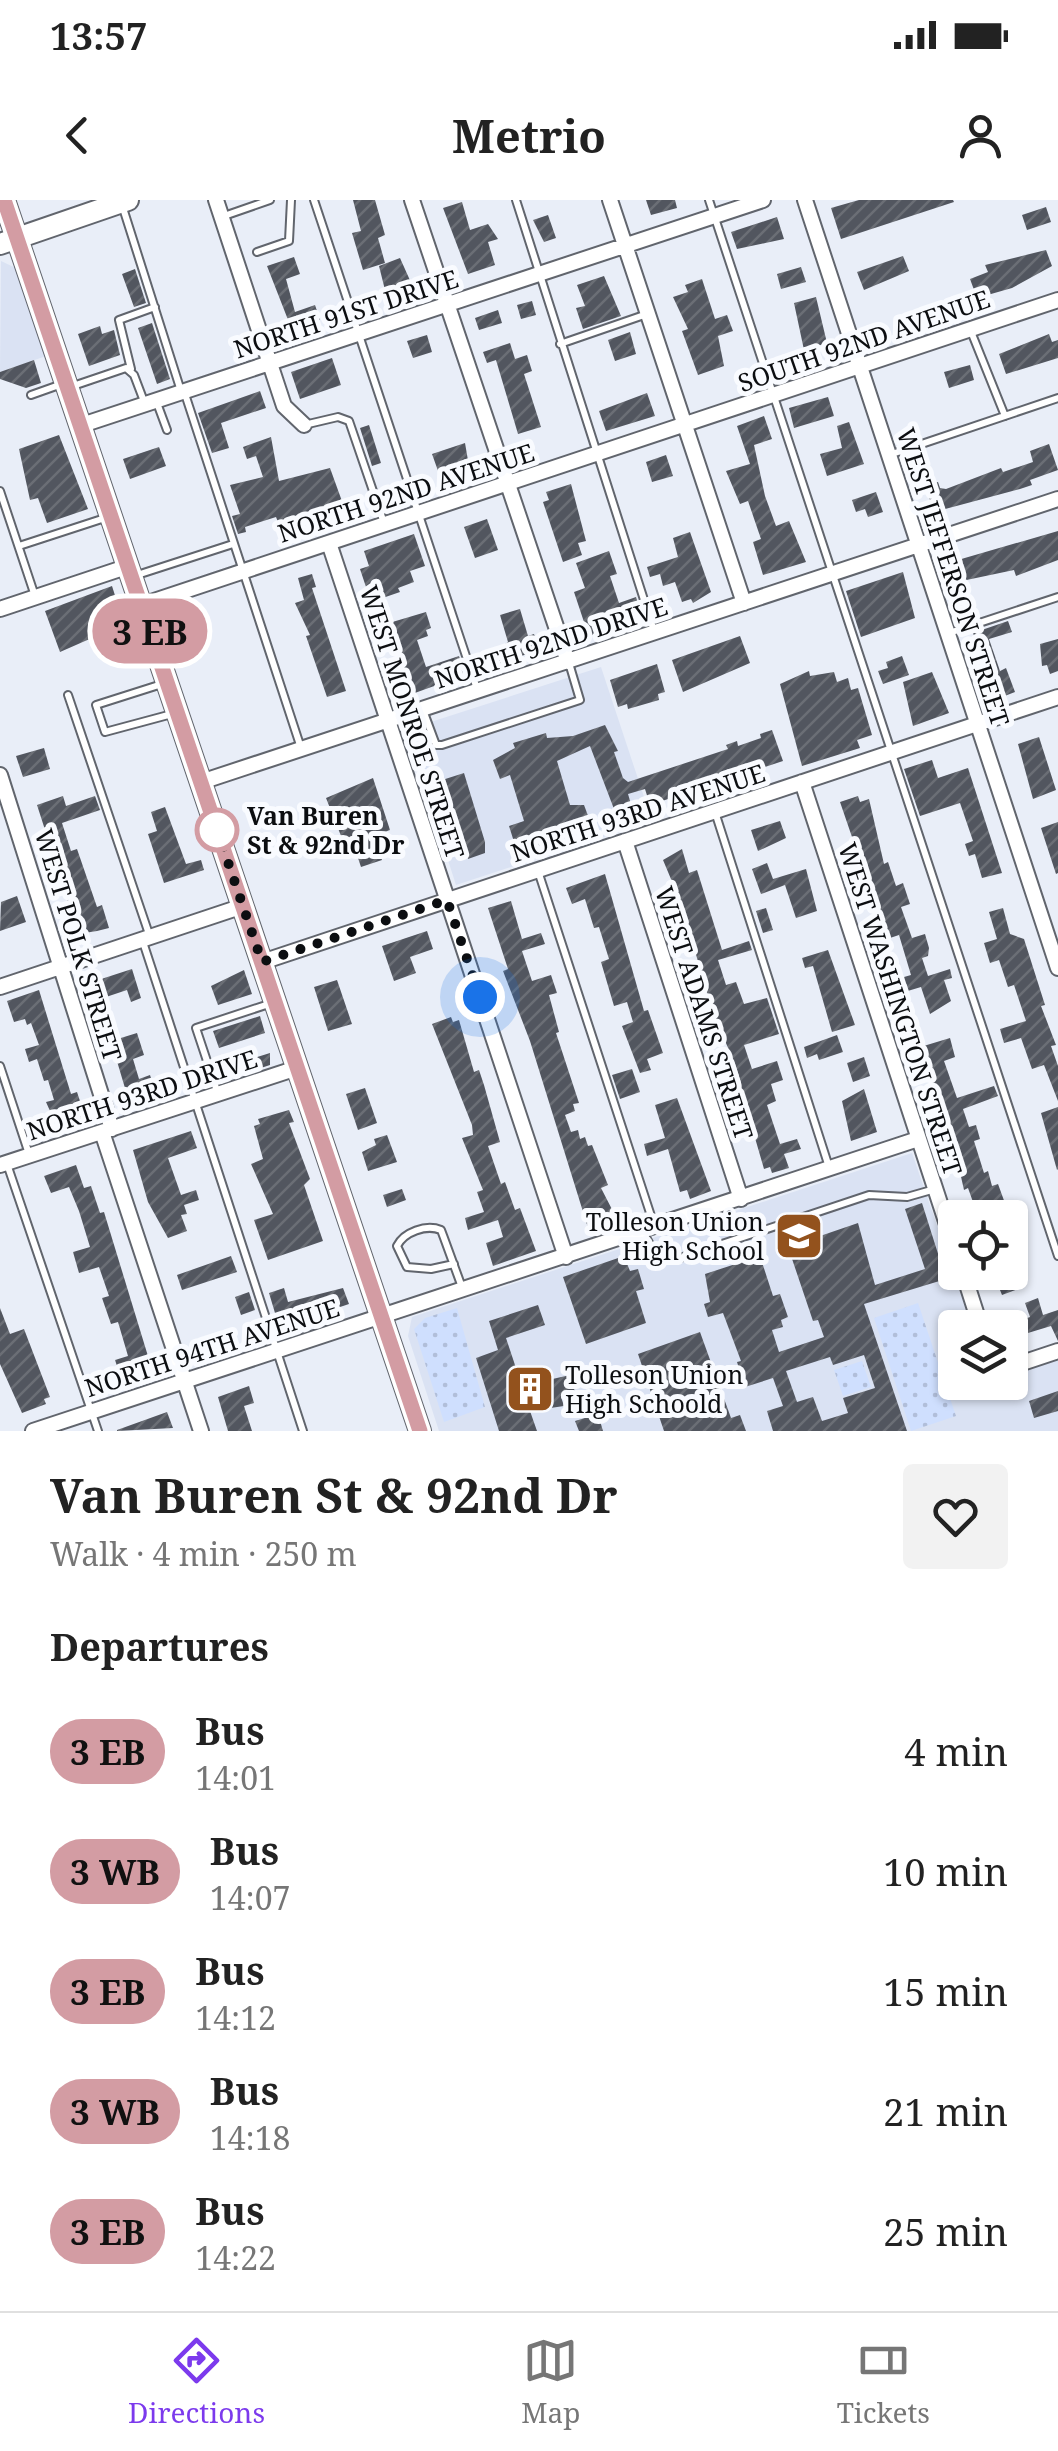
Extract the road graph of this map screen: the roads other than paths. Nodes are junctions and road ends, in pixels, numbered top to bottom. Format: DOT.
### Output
graph roads {
  1 [pos="4,200"];
  2 [pos="216,200"];
  3 [pos="270,200"];
  4 [pos="291,200"];
  5 [pos="314,200"];
  6 [pos="412,200"];
  7 [pos="516,200"];
  8 [pos="610,200"];
  9 [pos="709,200"];
  10 [pos="762,200"];
  11 [pos="805,200"];
  12 [pos="124,201"];
  13 [pos="222,216"];
  14 [pos="714,216"];
  15 [pos="9,240"];
  16 [pos="625,246"];
  17 [pos="257,252"];
  18 [pos="537,275"];
  19 [pos="1058,300"];
  20 [pos="447,304"];
  21 [pos="155,308"];
  22 [pos="648,314"];
  23 [pos="970,329"];
  24 [pos="359,334"];
  25 [pos="560,344"];
  26 [pos="270,363"];
  27 [pos="860,366"];
  28 [pos="131,370"];
  29 [pos="68,385"];
  30 [pos="183,392"];
  31 [pos="31,395"];
  32 [pos="774,395"];
  33 [pos="1058,398"];
  34 [pos="151,402"];
  35 [pos="1005,416"];
  36 [pos="82,425"];
  37 [pos="304,425"];
  38 [pos="684,425"];
  39 [pos="167,430"];
  40 [pos="595,454"];
  41 [pos="889,455"];
  42 [pos="508,482"];
  43 [pos="0,491"];
  44 [pos="1058,499"];
  45 [pos="419,514"];
  46 [pos="112,516"];
  47 [pos="385,524"];
  48 [pos="330,543"];
  49 [pos="234,544"];
  50 [pos="19,546"];
  51 [pos="919,546"];
  52 [pos="242,570"];
  53 [pos="131,571"];
  54 [pos="830,574"];
  55 [pos="36,597"];
  56 [pos="1058,597"];
  57 [pos="744,603"];
  58 [pos="142,604"];
  59 [pos="0,609"];
  60 [pos="655,632"];
  61 [pos="948,634"];
  62 [pos="568,662"];
  63 [pos="168,682"];
  64 [pos="478,690"];
  65 [pos="68,695"];
  66 [pos="1058,697"];
  67 [pos="423,708"];
  68 [pos="178,713"];
  69 [pos="388,720"];
  70 [pos="978,724"];
  71 [pos="301,749"];
  72 [pos="890,752"];
  73 [pos="0,774"];
  74 [pos="201,782"];
  75 [pos="802,782"];
  76 [pos="714,811"];
  77 [pos="625,841"];
  78 [pos="538,870"];
  79 [pos="447,900"];
  80 [pos="243,906"];
  81 [pos="146,939"];
  82 [pos="262,962"];
  83 [pos="60,968"];
  84 [pos="1058,968"];
  85 [pos="0,987"];
  86 [pos="275,1002"];
  87 [pos="0,1066"];
  88 [pos="297,1068"];
  89 [pos="218,1094"];
  90 [pos="195,1101"];
  91 [pos="107,1130"];
  92 [pos="918,1139"];
  93 [pos="30,1155"];
  94 [pos="4,1163"];
  95 [pos="830,1169"];
  96 [pos="935,1189"];
  97 [pos="741,1199"];
  98 [pos="939,1200"];
  99 [pos="649,1229"];
  100 [pos="1058,1256"];
  101 [pos="566,1257"];
  102 [pos="454,1264"];
  103 [pos="267,1290"];
  104 [pos="464,1291"];
  105 [pos="258,1294"];
  106 [pos="382,1318"];
  107 [pos="276,1350"];
  108 [pos="1058,1351"];
  109 [pos="1028,1360"];
  110 [pos="184,1381"];
  111 [pos="92,1412"];
  112 [pos="33,1431"];
  113 [pos="98,1431"];
  114 [pos="201,1431"];
  115 [pos="303,1431"];
  116 [pos="420,1431"];
  1 -- 15 [label="main road"];
  2 -- 13 [label="street"];
  3 -- 13 [label="lane"];
  4 -- 17 [label="lane"];
  5 -- 24 [label="lane"];
  6 -- 20 [label="street"];
  7 -- 18 [label="lane"];
  8 -- 16 [label="street"];
  9 -- 14 [label="lane"];
  10 -- 14 [label="street, NORTH 91ST DRIVE"];
  11 -- 27 [label="street, WEST JEFFERSON STREET"];
  12 -- 15 [label="main road"];
  12 -- 21 [label="lane"];
  13 -- 26 [label="street"];
  14 -- 16 [label="street, NORTH 91ST DRIVE"];
  14 -- 32 [label="lane"];
  15 -- 29 [label="main road"];
  16 -- 18 [label="street, NORTH 91ST DRIVE"];
  16 -- 22 [label="street"];
  18 -- 20 [label="street, NORTH 91ST DRIVE"];
  18 -- 25 [label="lane"];
  19 -- 23 [label="street, SOUTH 92ND AVENUE"];
  20 -- 24 [label="street, NORTH 91ST DRIVE"];
  20 -- 42 [label="street"];
  21 -- 28 [label="lane"];
  21 -- 30 [label="lane"];
  22 -- 25 [label="lane"];
  22 -- 38 [label="street"];
  23 -- 27 [label="street, SOUTH 92ND AVENUE"];
  23 -- 35 [label="lane"];
  24 -- 26 [label="street, NORTH 91ST DRIVE"];
  24 -- 45 [label="lane"];
  25 -- 40 [label="lane"];
  26 -- 30 [label="street, NORTH 91ST DRIVE"];
  26 -- 37 [label="street"];
  27 -- 32 [label="street, SOUTH 92ND AVENUE"];
  27 -- 41 [label="street, WEST JEFFERSON STREET"];
  28 -- 29 [label="lane"];
  28 -- 34 [label="lane"];
  29 -- 31 [label="lane"];
  29 -- 36 [label="main road"];
  30 -- 34 [label="street, NORTH 91ST DRIVE"];
  30 -- 49 [label="lane"];
  32 -- 38 [label="street, SOUTH 92ND AVENUE"];
  32 -- 54 [label="lane"];
  33 -- 35 [label="lane"];
  34 -- 36 [label="street, NORTH 91ST DRIVE"];
  34 -- 39 [label="lane"];
  35 -- 41 [label="lane"];
  36 -- 46 [label="main road"];
  37 -- 47 [label="lane"];
  38 -- 40 [label="street, NORTH 92ND AVENUE"];
  38 -- 57 [label="street"];
  40 -- 42 [label="street, NORTH 92ND AVENUE"];
  40 -- 60 [label="lane"];
  41 -- 51 [label="street, WEST JEFFERSON STREET"];
  42 -- 45 [label="street, NORTH 92ND AVENUE"];
  42 -- 62 [label="street"];
  43 -- 50 [label="lane"];
  44 -- 51 [label="street, NORTH 92ND DRIVE"];
  45 -- 47 [label="street, NORTH 92ND AVENUE"];
  45 -- 64 [label="lane"];
  46 -- 50 [label="lane"];
  46 -- 53 [label="main road"];
  47 -- 48 [label="street, NORTH 92ND AVENUE"];
  48 -- 52 [label="street, NORTH 92ND AVENUE"];
  48 -- 69 [label="street, WEST MONROE STREET"];
  49 -- 52 [label="lane"];
  49 -- 53 [label="lane"];
  50 -- 55 [label="lane"];
  51 -- 54 [label="street, NORTH 92ND DRIVE"];
  51 -- 61 [label="street, WEST JEFFERSON STREET"];
  52 -- 58 [label="street, NORTH 92ND AVENUE"];
  52 -- 71 [label="lane"];
  53 -- 55 [label="street"];
  53 -- 58 [label="main road"];
  54 -- 57 [label="street, NORTH 92ND DRIVE"];
  54 -- 72 [label="lane"];
  55 -- 59 [label="street"];
  56 -- 61 [label="lane"];
  57 -- 60 [label="street, NORTH 92ND DRIVE"];
  58 -- 63 [label="main road"];
  60 -- 62 [label="street, NORTH 92ND DRIVE"];
  61 -- 70 [label="street, WEST JEFFERSON STREET"];
  62 -- 64 [label="street, NORTH 92ND DRIVE"];
  62 -- 67 [label="lane"];
  63 -- 68 [label="main road"];
  63 -- 68 [label="lane"];
  64 -- 67 [label="street, NORTH 92ND DRIVE"];
  65 -- 81 [label="lane"];
  66 -- 70 [label="street, NORTH 93RD AVENUE"];
  67 -- 69 [label="street, NORTH 92ND DRIVE"];
  68 -- 74 [label="main road"];
  69 -- 71 [label="street, NORTH 92ND DRIVE"];
  69 -- 79 [label="street, WEST MONROE STREET"];
  70 -- 72 [label="street, NORTH 93RD AVENUE"];
  70 -- 84 [label="street, WEST JEFFERSON STREET"];
  71 -- 74 [label="street, NORTH 92ND DRIVE"];
  72 -- 75 [label="street, NORTH 93RD AVENUE"];
  72 -- 100 [label="lane"];
  73 -- 83 [label="street, WEST POLK STREET"];
  74 -- 80 [label="main road"];
  75 -- 76 [label="street, NORTH 93RD AVENUE"];
  75 -- 92 [label="street, WEST WASHINGTON STREET"];
  76 -- 77 [label="street, NORTH 93RD AVENUE"];
  76 -- 95 [label="lane"];
  77 -- 78 [label="street, NORTH 93RD AVENUE"];
  77 -- 97 [label="street, WEST ADAMS STREET"];
  78 -- 79 [label="street, NORTH 93RD AVENUE"];
  78 -- 99 [label="lane"];
  79 -- 82 [label="street, NORTH 93RD AVENUE"];
  79 -- 101 [label="street, WEST MONROE STREET"];
  80 -- 81 [label="street"];
  80 -- 82 [label="main road"];
  81 -- 83 [label="street"];
  81 -- 90 [label="lane"];
  82 -- 86 [label="main road"];
  83 -- 85 [label="street"];
  83 -- 91 [label="street, WEST POLK STREET"];
  86 -- 88 [label="main road"];
  86 -- 89 [label="lane"];
  87 -- 93 [label="lane"];
  88 -- 89 [label="street, NORTH 93RD DRIVE"];
  88 -- 106 [label="main road"];
  89 -- 90 [label="street, NORTH 93RD DRIVE"];
  90 -- 91 [label="street, NORTH 93RD DRIVE"];
  90 -- 105 [label="lane"];
  91 -- 93 [label="street, NORTH 93RD DRIVE"];
  91 -- 110 [label="street, WEST POLK STREET"];
  92 -- 95 [label="street, NORTH 94TH AVENUE"];
  92 -- 96 [label="street, WEST WASHINGTON STREET"];
  93 -- 94 [label="street, NORTH 93RD DRIVE"];
  94 -- 111 [label="lane"];
  95 -- 97 [label="street, NORTH 94TH AVENUE"];
  96 -- 98 [label="street, WEST WASHINGTON STREET"];
  96 -- 99 [label="lane"];
  97 -- 99 [label="street, NORTH 94TH AVENUE"];
  99 -- 101 [label="street, NORTH 94TH AVENUE"];
  101 -- 104 [label="street, NORTH 94TH AVENUE"];
  102 -- 102 [label="lane"];
  102 -- 104 [label="lane"];
  103 -- 105 [label="lane"];
  104 -- 106 [label="street, NORTH 94TH AVENUE"];
  105 -- 107 [label="lane"];
  106 -- 107 [label="street, NORTH 94TH AVENUE"];
  106 -- 116 [label="main road"];
  107 -- 110 [label="street, NORTH 94TH AVENUE"];
  107 -- 115 [label="lane"];
  108 -- 109 [label="street"];
  110 -- 111 [label="street, NORTH 94TH AVENUE"];
  110 -- 114 [label="street, WEST POLK STREET"];
  111 -- 112 [label="street, NORTH 94TH AVENUE"];
  111 -- 113 [label="lane"];
}
